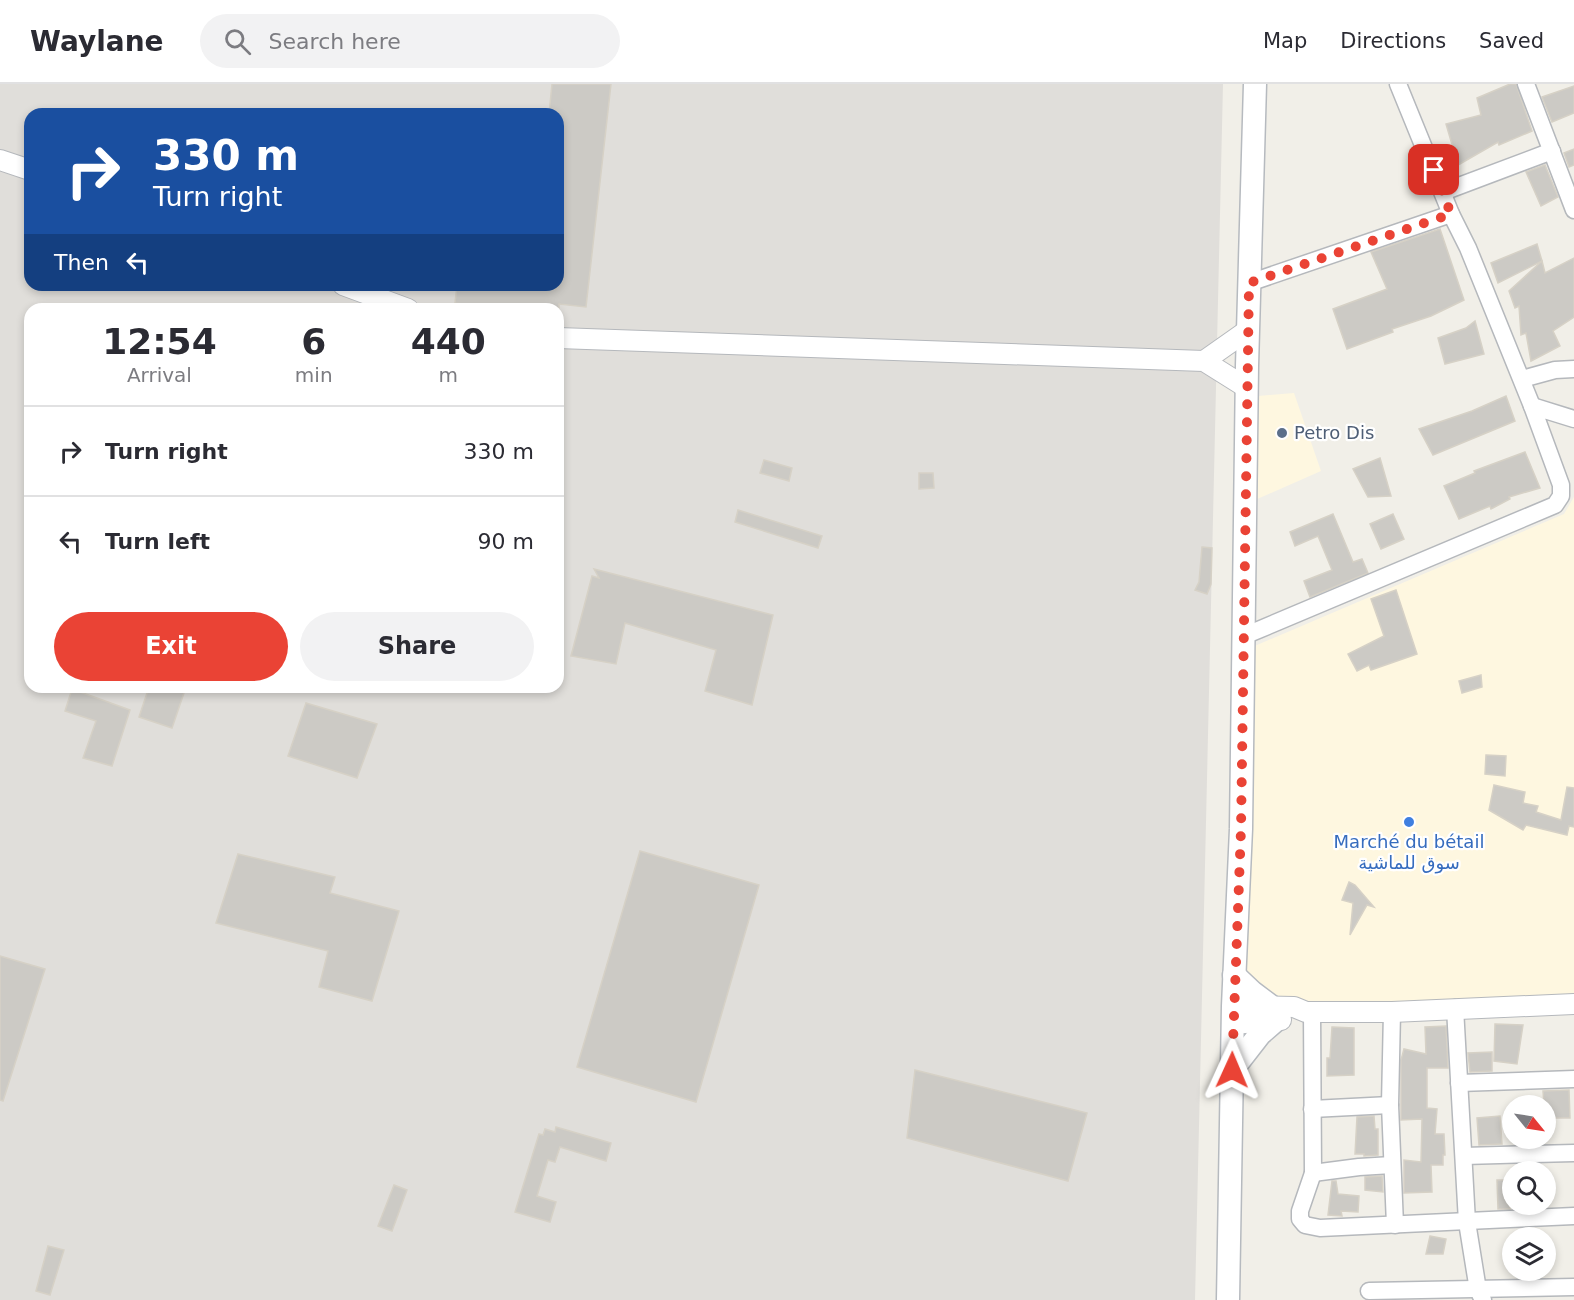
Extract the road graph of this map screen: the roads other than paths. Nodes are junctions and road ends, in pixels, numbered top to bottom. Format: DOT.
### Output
graph roads {
  1 [pos="1256,84"];
  2 [pos="1398,84"];
  3 [pos="1526,84"];
  4 [pos="1552,151"];
  5 [pos="0,160"];
  6 [pos="24,169"];
  7 [pos="1443,192"];
  8 [pos="1574,210"];
  9 [pos="1451,214"];
  10 [pos="1249,283"];
  11 [pos="359,291"];
  12 [pos="392,303"];
  13 [pos="1248,330"];
  14 [pos="564,338"];
  15 [pos="1204,361"];
  16 [pos="1574,369"];
  17 [pos="1522,379"];
  18 [pos="1247,388"];
  19 [pos="1532,406"];
  20 [pos="1574,419"];
  21 [pos="1244,636"];
  22 [pos="1234,975"];
  23 [pos="1574,1004"];
  24 [pos="1455,1008"];
  25 [pos="1309,1012"];
  26 [pos="1392,1012"];
  27 [pos="1274,1014"];
  28 [pos="1233,1015"];
  29 [pos="1232,1070"];
  30 [pos="1574,1079"];
  31 [pos="1459,1083"];
  32 [pos="1390,1105"];
  33 [pos="1312,1109"];
  34 [pos="1574,1153"];
  35 [pos="1464,1156"];
  36 [pos="1392,1166"];
  37 [pos="1312,1173"];
  38 [pos="1574,1216"];
  39 [pos="1467,1222"];
  40 [pos="1395,1225"];
  41 [pos="1574,1287"];
  42 [pos="1369,1291"];
  43 [pos="1480,1295"];
  44 [pos="1228,1300"];
  1 -- 10 [label="main road"];
  2 -- 7 [label="street"];
  3 -- 4 [label="street"];
  4 -- 7 [label="street"];
  4 -- 8 [label="street"];
  5 -- 6 [label="street"];
  7 -- 9 [label="street"];
  9 -- 10 [label="street"];
  9 -- 17 [label="street"];
  10 -- 13 [label="main road"];
  11 -- 12 [label="street"];
  13 -- 15 [label="street"];
  13 -- 18 [label="main road"];
  14 -- 15 [label="street"];
  15 -- 18 [label="street"];
  16 -- 17 [label="street"];
  17 -- 19 [label="street"];
  18 -- 21 [label="main road"];
  19 -- 20 [label="street"];
  19 -- 21 [label="street"];
  21 -- 22 [label="main road"];
  22 -- 27 [label="main road"];
  22 -- 28 [label="main road"];
  23 -- 24 [label="street"];
  24 -- 26 [label="street"];
  24 -- 31 [label="street"];
  25 -- 26 [label="street"];
  25 -- 27 [label="street"];
  25 -- 33 [label="street"];
  26 -- 32 [label="street"];
  27 -- 28 [label="street"];
  27 -- 29 [label="main road"];
  28 -- 29 [label="main road"];
  29 -- 44 [label="main road"];
  30 -- 31 [label="street"];
  31 -- 35 [label="street"];
  32 -- 33 [label="street"];
  32 -- 36 [label="street"];
  33 -- 37 [label="street"];
  34 -- 35 [label="street"];
  35 -- 39 [label="street"];
  36 -- 37 [label="street"];
  36 -- 40 [label="street"];
  37 -- 40 [label="street"];
  38 -- 39 [label="street"];
  39 -- 40 [label="street"];
  39 -- 43 [label="street"];
  41 -- 43 [label="street"];
  42 -- 43 [label="street"];
}
